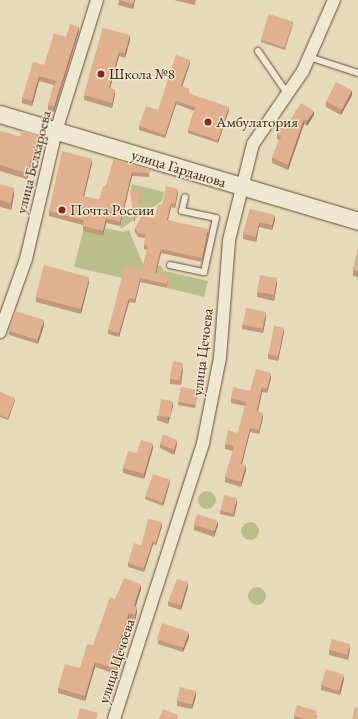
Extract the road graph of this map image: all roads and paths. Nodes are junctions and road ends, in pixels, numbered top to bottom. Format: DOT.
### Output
graph roads {
  1 [pos="97,0"];
  2 [pos="334,0"];
  3 [pos="258,51"];
  4 [pos="309,57"];
  5 [pos="358,73"];
  6 [pos="287,93"];
  7 [pos="0,114"];
  8 [pos="56,131"];
  9 [pos="241,187"];
  10 [pos="185,197"];
  11 [pos="358,221"];
  12 [pos="170,265"];
  13 [pos="0,332"];
  14 [pos="114,719"];
  1 -- 8 [label="street, улица Белхароева"];
  2 -- 4 [label="street, улица Цечоева"];
  3 -- 6 [label="lane"];
  4 -- 5 [label="lane"];
  4 -- 6 [label="street, улица Цечоева"];
  6 -- 9 [label="street, улица Цечоева"];
  7 -- 8 [label="street, улица Гарданова"];
  8 -- 9 [label="street, улица Гарданова"];
  8 -- 13 [label="street, улица Белхароева"];
  9 -- 11 [label="street, улица Гарданова"];
  9 -- 14 [label="street, улица Цечоева"];
  10 -- 12 [label="lane"];
}
